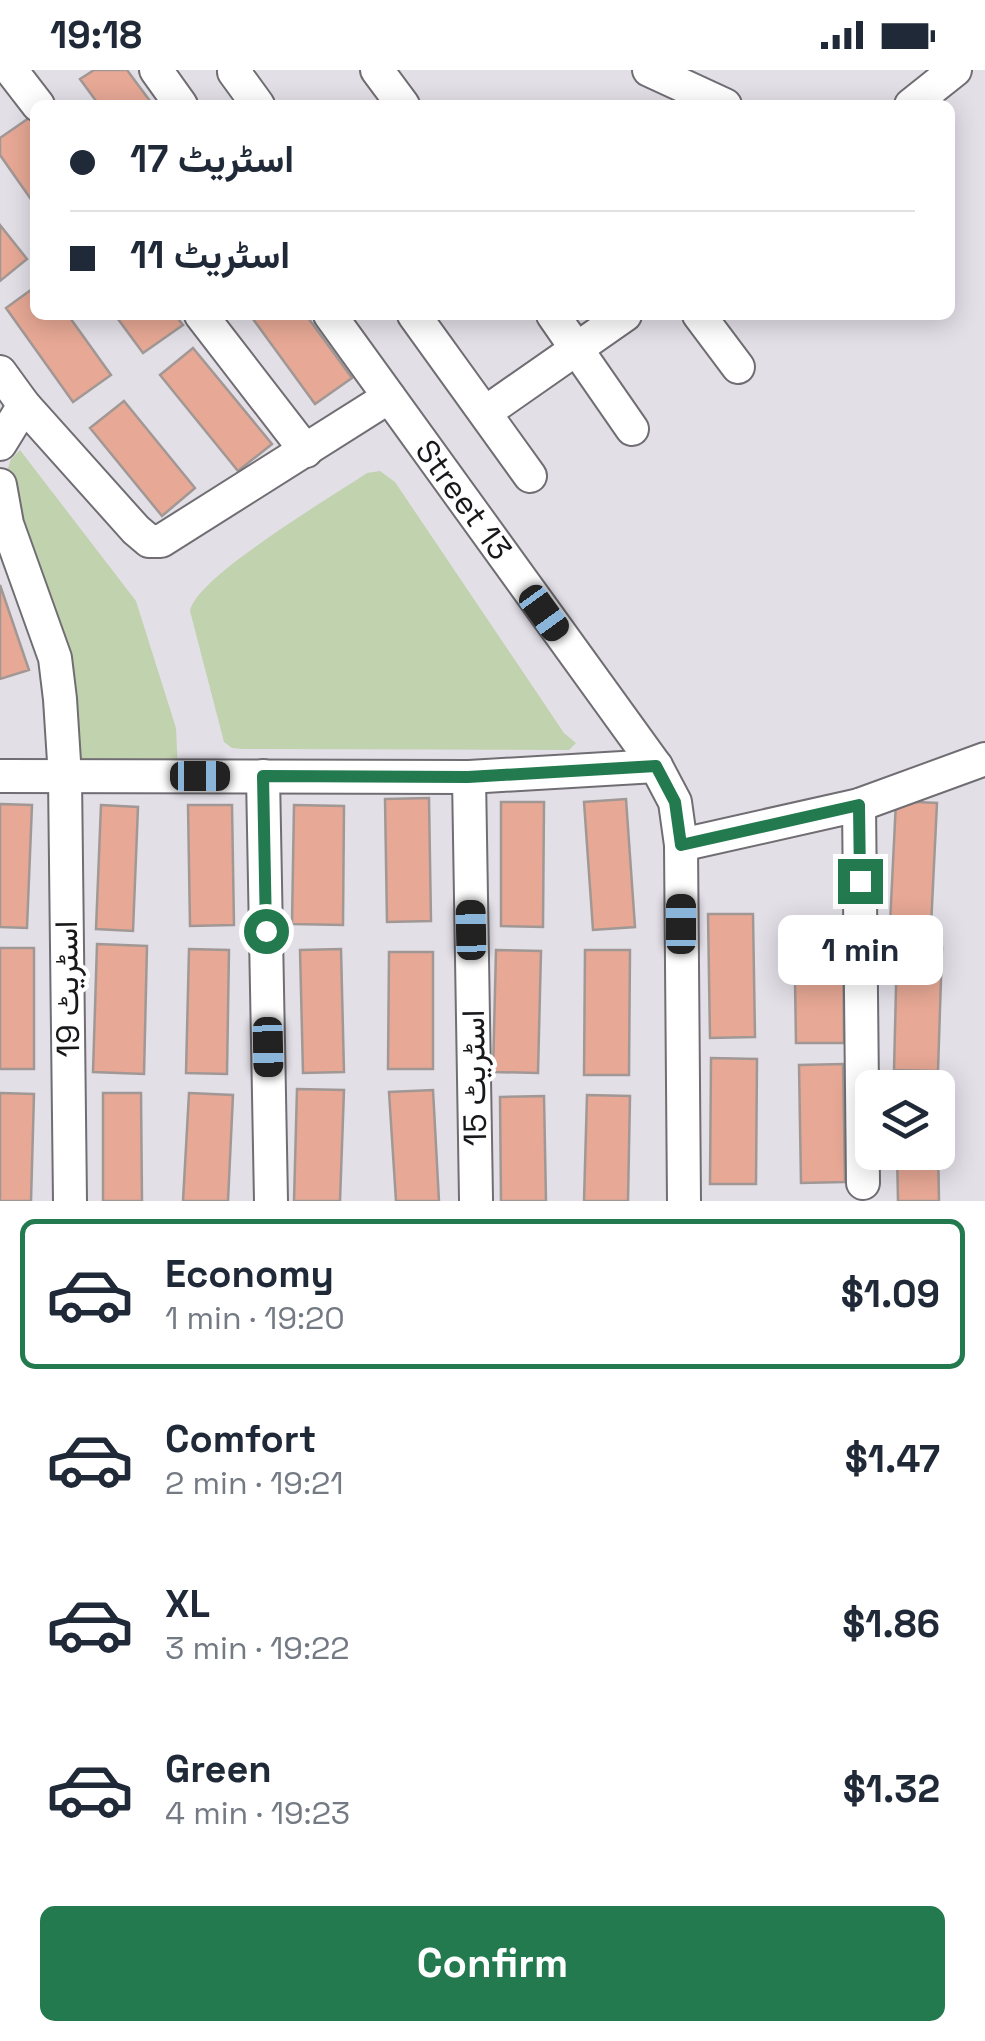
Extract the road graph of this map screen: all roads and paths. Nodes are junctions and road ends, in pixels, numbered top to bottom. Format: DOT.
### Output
graph roads {
  1 [pos="11,70"];
  2 [pos="156,70"];
  3 [pos="236,70"];
  4 [pos="649,70"];
  5 [pos="947,72"];
  6 [pos="34,100"];
  7 [pos="177,100"];
  8 [pos="254,100"];
  9 [pos="714,100"];
  10 [pos="916,100"];
  11 [pos="205,320"];
  12 [pos="334,320"];
  13 [pos="418,320"];
  14 [pos="557,320"];
  15 [pos="618,320"];
  16 [pos="702,320"];
  17 [pos="577,348"];
  18 [pos="738,367"];
  19 [pos="0,372"];
  20 [pos="389,398"];
  21 [pos="24,405"];
  22 [pos="486,412"];
  23 [pos="632,430"];
  24 [pos="0,444"];
  25 [pos="306,450"];
  26 [pos="530,476"];
  27 [pos="0,485"];
  28 [pos="985,759"];
  29 [pos="656,766"];
  30 [pos="0,776"];
  31 [pos="263,776"];
  32 [pos="65,777"];
  33 [pos="468,777"];
  34 [pos="924,780"];
  35 [pos="985,782"];
  36 [pos="859,805"];
  37 [pos="681,845"];
  38 [pos="863,1183"];
  39 [pos="476,1199"];
  40 [pos="682,1200"];
  41 [pos="70,1201"];
  42 [pos="272,1201"];
  1 -- 6 [label="street"];
  2 -- 7 [label="street"];
  3 -- 8 [label="street"];
  4 -- 9 [label="street"];
  5 -- 10 [label="street"];
  11 -- 25 [label="street"];
  12 -- 20 [label="street, Street 13"];
  13 -- 22 [label="street"];
  14 -- 17 [label="street"];
  15 -- 17 [label="street"];
  16 -- 18 [label="street"];
  17 -- 22 [label="street"];
  17 -- 23 [label="street"];
  19 -- 21 [label="street"];
  20 -- 25 [label="street"];
  20 -- 29 [label="street, Street 13"];
  21 -- 24 [label="street"];
  21 -- 25 [label="street"];
  22 -- 26 [label="street"];
  27 -- 32 [label="street, اسٹریٹ 19"];
  28 -- 34 [label="street"];
  29 -- 33 [label="street"];
  29 -- 37 [label="street, Street 13"];
  30 -- 32 [label="street"];
  31 -- 32 [label="street"];
  31 -- 33 [label="street"];
  31 -- 42 [label="street"];
  32 -- 41 [label="street, اسٹریٹ 19"];
  33 -- 39 [label="street, اسٹریٹ 15"];
  34 -- 35 [label="street"];
  34 -- 36 [label="street"];
  36 -- 37 [label="street"];
  36 -- 38 [label="street"];
  37 -- 40 [label="street, Street 13"];
}
